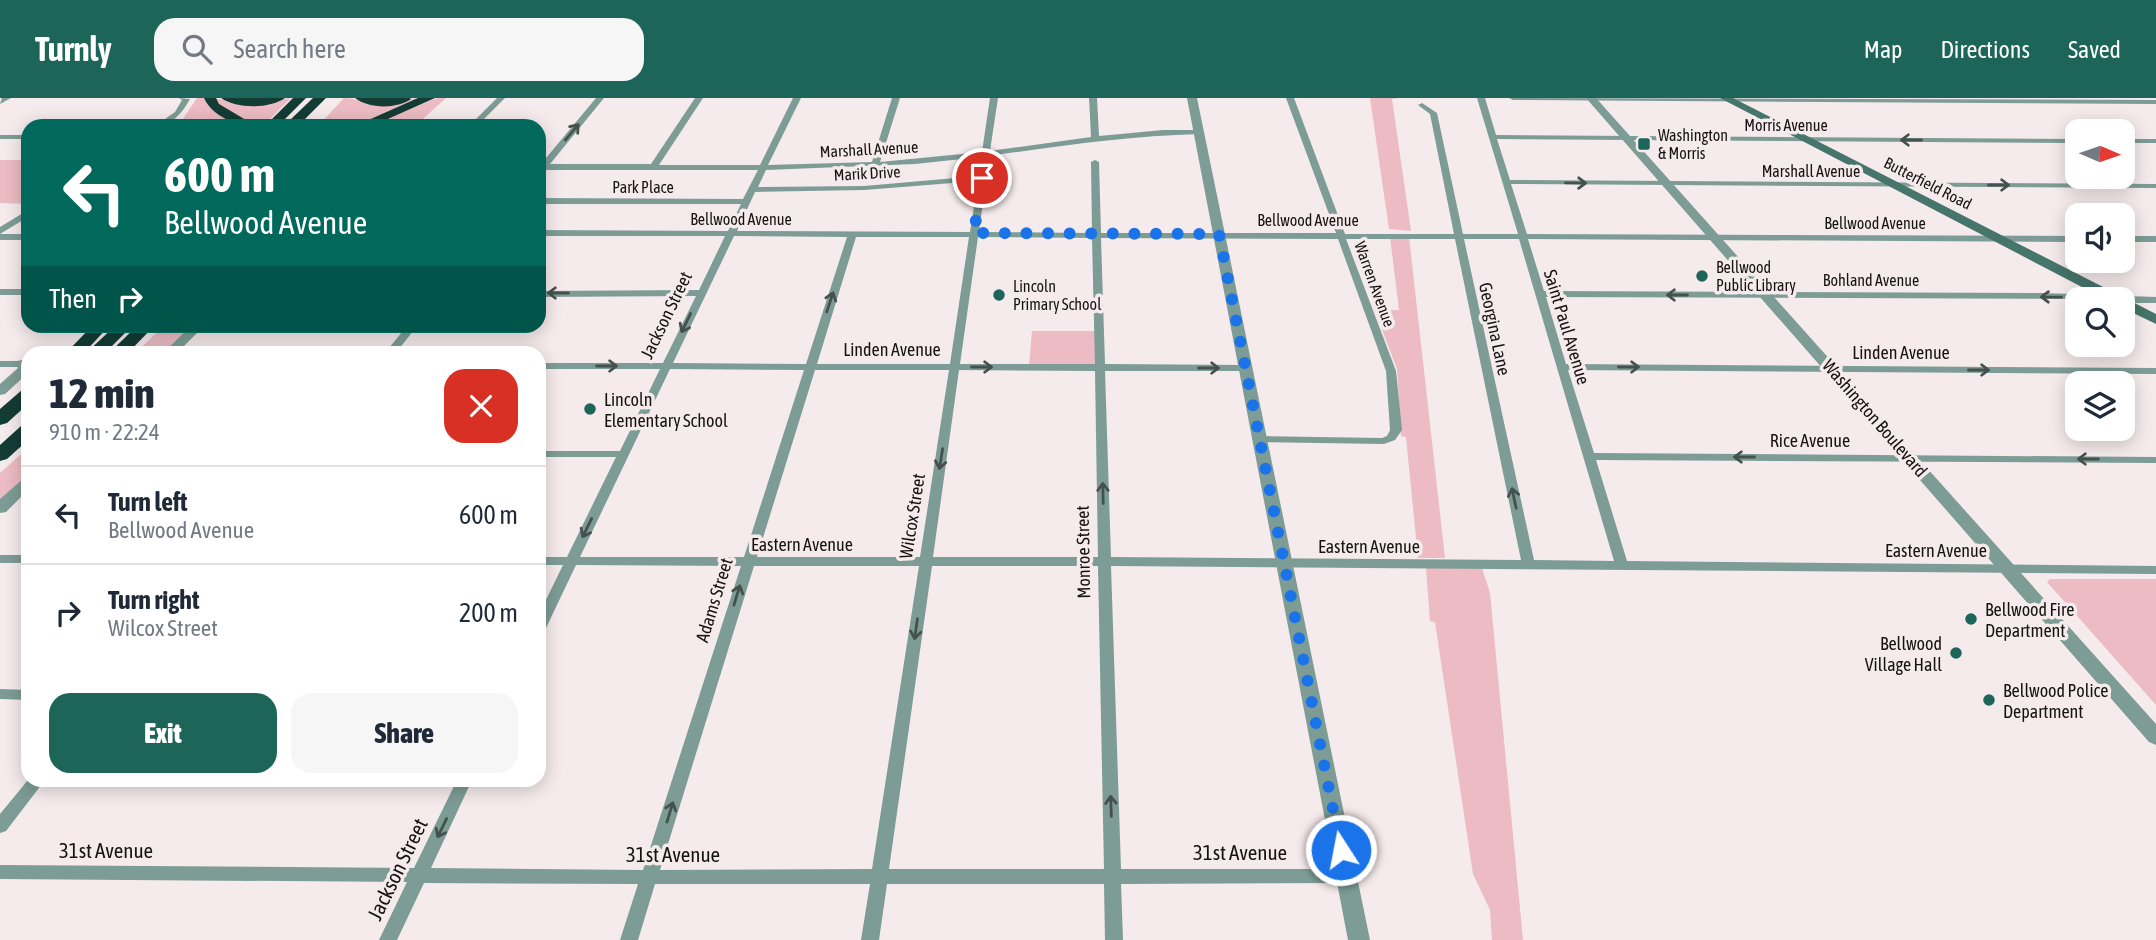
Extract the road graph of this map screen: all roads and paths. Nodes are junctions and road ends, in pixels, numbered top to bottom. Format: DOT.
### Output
graph roads {
  1 [pos="7,98"];
  2 [pos="183,98"];
  3 [pos="209,98"];
  4 [pos="227,98"];
  5 [pos="279,98"];
  6 [pos="300,98"];
  7 [pos="320,98"];
  8 [pos="335,98"];
  9 [pos="361,98"];
  10 [pos="411,98"];
  11 [pos="429,98"];
  12 [pos="501,98"];
  13 [pos="600,98"];
  14 [pos="698,98"];
  15 [pos="797,98"];
  16 [pos="895,98"];
  17 [pos="994,98"];
  18 [pos="1093,98"];
  19 [pos="1192,98"];
  20 [pos="1290,98"];
  21 [pos="1481,98"];
  22 [pos="1513,98"];
  23 [pos="1593,98"];
  24 [pos="1727,99"];
  25 [pos="1772,100"];
  26 [pos="2135,100"];
  27 [pos="0,102"];
  28 [pos="2156,102"];
  29 [pos="1422,105"];
  30 [pos="2156,111"];
  31 [pos="168,119"];
  32 [pos="237,119"];
  33 [pos="278,119"];
  34 [pos="298,119"];
  35 [pos="315,119"];
  36 [pos="378,119"];
  37 [pos="480,119"];
  38 [pos="1199,132"];
  39 [pos="0,137"];
  40 [pos="21,137"];
  41 [pos="1095,138"];
  42 [pos="1494,138"];
  43 [pos="1628,138"];
  44 [pos="1805,139"];
  45 [pos="2065,141"];
  46 [pos="2135,141"];
  47 [pos="2156,141"];
  48 [pos="986,154"];
  49 [pos="546,162"];
  50 [pos="1095,162"];
  51 [pos="875,164"];
  52 [pos="654,166"];
  53 [pos="764,166"];
  54 [pos="546,168"];
  55 [pos="982,178"];
  56 [pos="1508,182"];
  57 [pos="1669,184"];
  58 [pos="1893,185"];
  59 [pos="2156,186"];
  60 [pos="752,190"];
  61 [pos="546,201"];
  62 [pos="747,202"];
  63 [pos="21,218"];
  64 [pos="21,230"];
  65 [pos="1,232"];
  66 [pos="546,233"];
  67 [pos="731,233"];
  68 [pos="852,233"];
  69 [pos="974,233"];
  70 [pos="1097,233"];
  71 [pos="1219,234"];
  72 [pos="1340,234"];
  73 [pos="1457,234"];
  74 [pos="1522,235"];
  75 [pos="21,236"];
  76 [pos="1716,236"];
  77 [pos="1997,238"];
  78 [pos="2065,239"];
  79 [pos="2135,239"];
  80 [pos="2156,239"];
  81 [pos="2093,287"];
  82 [pos="0,292"];
  83 [pos="21,292"];
  84 [pos="546,293"];
  85 [pos="700,293"];
  86 [pos="1539,294"];
  87 [pos="1766,295"];
  88 [pos="2065,299"];
  89 [pos="2135,300"];
  90 [pos="2156,300"];
  91 [pos="2135,309"];
  92 [pos="2156,320"];
  93 [pos="94,333"];
  94 [pos="116,333"];
  95 [pos="138,333"];
  96 [pos="190,333"];
  97 [pos="81,346"];
  98 [pos="102,346"];
  99 [pos="125,346"];
  100 [pos="177,346"];
  101 [pos="0,364"];
  102 [pos="21,365"];
  103 [pos="546,366"];
  104 [pos="665,366"];
  105 [pos="809,367"];
  106 [pos="956,367"];
  107 [pos="1561,367"];
  108 [pos="1100,368"];
  109 [pos="1246,368"];
  110 [pos="1832,369"];
  111 [pos="2156,371"];
  112 [pos="21,372"];
  113 [pos="0,391"];
  114 [pos="21,400"];
  115 [pos="21,415"];
  116 [pos="0,419"];
  117 [pos="0,433"];
  118 [pos="21,436"];
  119 [pos="1261,439"];
  120 [pos="546,454"];
  121 [pos="623,454"];
  122 [pos="0,455"];
  123 [pos="1589,456"];
  124 [pos="1910,458"];
  125 [pos="2156,460"];
  126 [pos="21,488"];
  127 [pos="0,508"];
  128 [pos="0,559"];
  129 [pos="21,559"];
  130 [pos="546,561"];
  131 [pos="571,561"];
  132 [pos="747,562"];
  133 [pos="926,562"];
  134 [pos="1104,562"];
  135 [pos="1284,562"];
  136 [pos="1528,564"];
  137 [pos="1622,565"];
  138 [pos="2008,569"];
  139 [pos="2156,570"];
  140 [pos="546,613"];
  141 [pos="0,694"];
  142 [pos="21,695"];
  143 [pos="2156,737"];
  144 [pos="32,787"];
  145 [pos="463,787"];
  146 [pos="0,826"];
  147 [pos="0,872"];
  148 [pos="1112,874"];
  149 [pos="880,875"];
  150 [pos="419,876"];
  151 [pos="1346,876"];
  152 [pos="649,877"];
  153 [pos="388,940"];
  154 [pos="629,940"];
  155 [pos="870,940"];
  156 [pos="1114,940"];
  157 [pos="1359,940"];
  1 -- 27 [label="street"];
  2 -- 31 [label="street"];
  3 -- 32 [label="highway"];
  4 -- 5 [label="highway"];
  6 -- 33 [label="highway"];
  7 -- 34 [label="highway"];
  8 -- 35 [label="highway"];
  9 -- 10 [label="highway"];
  11 -- 36 [label="highway"];
  12 -- 37 [label="street"];
  49 -- 13 [label="street, one-way"];
  14 -- 52 [label="street"];
  15 -- 53 [label="street, Jackson Street"];
  16 -- 51 [label="street"];
  17 -- 48 [label="street, Wilcox Street"];
  18 -- 41 [label="street"];
  19 -- 38 [label="street"];
  20 -- 72 [label="street, Warren Avenue"];
  21 -- 42 [label="street, Saint Paul Avenue"];
  22 -- 23 [label="street"];
  23 -- 24 [label="street"];
  23 -- 43 [label="street, Washington Boulevard"];
  24 -- 25 [label="street"];
  24 -- 44 [label="main road, Butterfield Road"];
  25 -- 26 [label="street"];
  26 -- 28 [label="street"];
  26 -- 30 [label="street"];
  29 -- 73 [label="street, Georgina Lane"];
  38 -- 41 [label="street, Marshall Avenue"];
  38 -- 71 [label="street"];
  39 -- 40 [label="street"];
  41 -- 48 [label="street, Marshall Avenue"];
  42 -- 43 [label="street, Morris Avenue"];
  42 -- 56 [label="street, Saint Paul Avenue"];
  43 -- 44 [label="street, Morris Avenue"];
  43 -- 57 [label="street, Washington Boulevard"];
  45 -- 44 [label="street, Morris Avenue, one-way"];
  44 -- 58 [label="main road, Butterfield Road"];
  46 -- 47 [label="street"];
  48 -- 51 [label="street, Marshall Avenue"];
  48 -- 55 [label="street, Wilcox Street"];
  50 -- 70 [label="street, Monroe Street"];
  51 -- 53 [label="street, Marshall Avenue"];
  52 -- 53 [label="street, Marshall Avenue"];
  52 -- 54 [label="street, Marshall Avenue"];
  53 -- 60 [label="street, Jackson Street"];
  55 -- 60 [label="street, Marik Drive"];
  55 -- 69 [label="street, Wilcox Street"];
  56 -- 57 [label="street, Marshall Avenue, one-way"];
  56 -- 74 [label="street, Saint Paul Avenue"];
  57 -- 58 [label="street, Marshall Avenue"];
  57 -- 76 [label="street, Washington Boulevard"];
  58 -- 59 [label="street, Marshall Avenue, one-way"];
  58 -- 77 [label="main road, Butterfield Road"];
  60 -- 62 [label="street, Jackson Street"];
  61 -- 62 [label="street, Park Place"];
  62 -- 67 [label="street, Jackson Street"];
  63 -- 65 [label="street"];
  64 -- 65 [label="street"];
  65 -- 75 [label="street"];
  66 -- 67 [label="street, Bellwood Avenue"];
  67 -- 68 [label="street, Bellwood Avenue"];
  67 -- 85 [label="street, Jackson Street"];
  68 -- 69 [label="street, Bellwood Avenue"];
  105 -- 68 [label="street, Adams Street, one-way"];
  69 -- 70 [label="street, Bellwood Avenue"];
  69 -- 106 [label="street, Wilcox Street"];
  70 -- 71 [label="street, Bellwood Avenue"];
  70 -- 108 [label="street, Monroe Street"];
  71 -- 72 [label="street, Bellwood Avenue"];
  71 -- 109 [label="street"];
  72 -- 73 [label="street, Bellwood Avenue"];
  72 -- 119 [label="street, Warren Avenue"];
  73 -- 74 [label="street, Bellwood Avenue"];
  136 -- 73 [label="street, Georgina Lane, one-way"];
  74 -- 76 [label="street, Bellwood Avenue"];
  74 -- 86 [label="street, Saint Paul Avenue"];
  76 -- 77 [label="street, Bellwood Avenue"];
  76 -- 87 [label="street, Washington Boulevard"];
  77 -- 78 [label="street, Bellwood Avenue"];
  77 -- 81 [label="main road, Butterfield Road"];
  79 -- 80 [label="street"];
  82 -- 83 [label="street"];
  85 -- 84 [label="street, one-way"];
  85 -- 104 [label="street, Jackson Street, one-way"];
  87 -- 86 [label="street, Bohland Avenue, one-way"];
  86 -- 107 [label="street, Saint Paul Avenue"];
  88 -- 87 [label="street, Bohland Avenue, one-way"];
  87 -- 110 [label="street, Washington Boulevard"];
  89 -- 90 [label="street, Bohland Avenue"];
  91 -- 92 [label="main road, Butterfield Road"];
  93 -- 97 [label="highway"];
  94 -- 98 [label="highway"];
  95 -- 99 [label="highway"];
  96 -- 100 [label="street"];
  101 -- 102 [label="street"];
  103 -- 104 [label="street, Linden Avenue, one-way"];
  104 -- 105 [label="street, Linden Avenue"];
  104 -- 121 [label="street, Jackson Street"];
  105 -- 106 [label="street, Linden Avenue"];
  105 -- 132 [label="street, Adams Street"];
  106 -- 108 [label="street, Linden Avenue, one-way"];
  106 -- 133 [label="street, Wilcox Street, one-way"];
  107 -- 110 [label="street, Linden Avenue, one-way"];
  107 -- 123 [label="street, Saint Paul Avenue"];
  108 -- 109 [label="street, Linden Avenue, one-way"];
  134 -- 108 [label="street, Monroe Street, one-way"];
  109 -- 119 [label="street"];
  110 -- 111 [label="street, Linden Avenue, one-way"];
  110 -- 124 [label="street, Washington Boulevard"];
  112 -- 113 [label="street"];
  114 -- 116 [label="highway"];
  115 -- 117 [label="highway"];
  118 -- 122 [label="highway"];
  119 -- 135 [label="street"];
  120 -- 121 [label="street"];
  121 -- 131 [label="street, Jackson Street, one-way"];
  124 -- 123 [label="street, Rice Avenue, one-way"];
  123 -- 137 [label="street, Saint Paul Avenue"];
  125 -- 124 [label="street, Rice Avenue, one-way"];
  124 -- 138 [label="street, Washington Boulevard"];
  126 -- 127 [label="street"];
  128 -- 129 [label="street"];
  130 -- 131 [label="street, Eastern Avenue"];
  131 -- 132 [label="street, Eastern Avenue"];
  131 -- 140 [label="street, Jackson Street"];
  132 -- 133 [label="street, Eastern Avenue"];
  152 -- 132 [label="street, Adams Street, one-way"];
  133 -- 134 [label="street, Eastern Avenue"];
  133 -- 149 [label="street, Wilcox Street, one-way"];
  134 -- 135 [label="street, Eastern Avenue"];
  148 -- 134 [label="street, Monroe Street, one-way"];
  135 -- 136 [label="street, Eastern Avenue"];
  135 -- 151 [label="street"];
  136 -- 137 [label="street, Eastern Avenue"];
  137 -- 138 [label="street, Eastern Avenue"];
  138 -- 139 [label="street, Eastern Avenue"];
  138 -- 143 [label="street, Washington Boulevard"];
  141 -- 142 [label="street"];
  144 -- 146 [label="street"];
  145 -- 150 [label="street, Jackson Street, one-way"];
  147 -- 150 [label="street, 31st Avenue"];
  148 -- 149 [label="street, 31st Avenue"];
  148 -- 151 [label="street, 31st Avenue"];
  148 -- 156 [label="street, Monroe Street"];
  149 -- 152 [label="street, 31st Avenue"];
  149 -- 155 [label="street, Wilcox Street"];
  150 -- 152 [label="street, 31st Avenue"];
  150 -- 153 [label="street, Jackson Street"];
  151 -- 157 [label="street"];
  152 -- 154 [label="street, Adams Street"];
}
